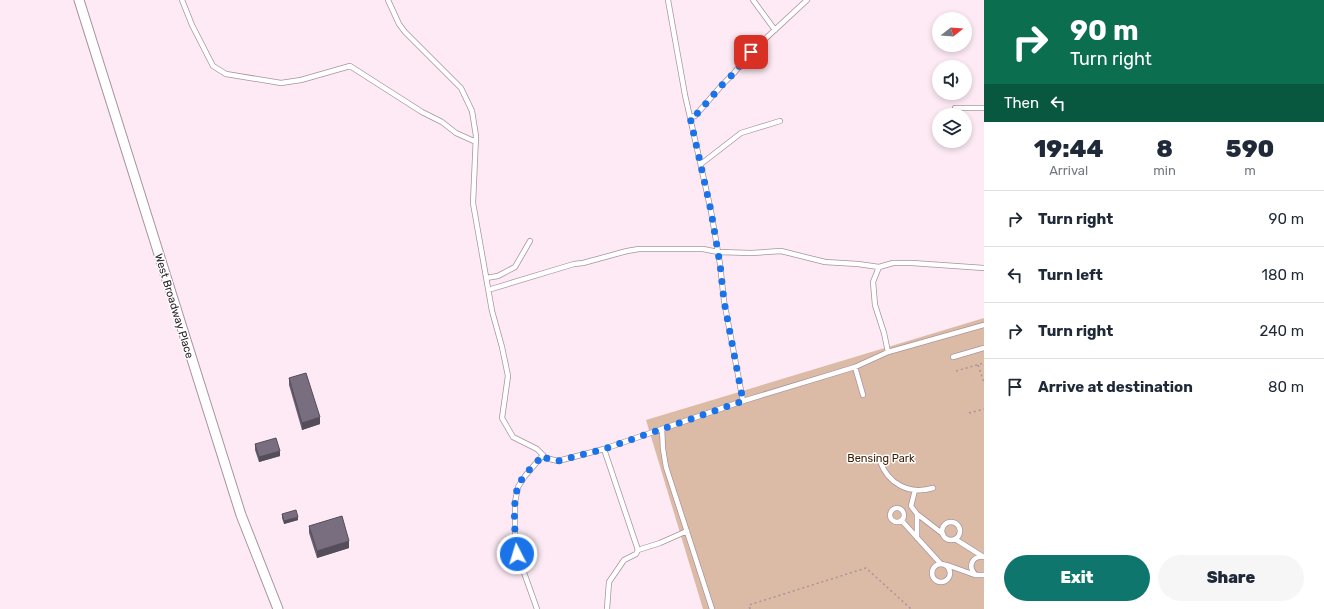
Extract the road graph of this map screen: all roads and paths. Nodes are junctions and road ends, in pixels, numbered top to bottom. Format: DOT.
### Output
graph roads {
  1 [pos="79,0"];
  2 [pos="182,0"];
  3 [pos="388,0"];
  4 [pos="668,0"];
  5 [pos="753,0"];
  6 [pos="807,0"];
  7 [pos="775,30"];
  8 [pos="972,108"];
  9 [pos="984,108"];
  10 [pos="690,117"];
  11 [pos="780,121"];
  12 [pos="476,142"];
  13 [pos="701,164"];
  14 [pos="530,241"];
  15 [pos="718,252"];
  16 [pos="879,267"];
  17 [pos="984,268"];
  18 [pos="486,278"];
  19 [pos="488,290"];
  20 [pos="984,325"];
  21 [pos="984,348"];
  22 [pos="888,352"];
  23 [pos="953,357"];
  24 [pos="984,363"];
  25 [pos="978,365"];
  26 [pos="855,367"];
  27 [pos="956,371"];
  28 [pos="984,383"];
  29 [pos="863,395"];
  30 [pos="743,401"];
  31 [pos="984,409"];
  32 [pos="970,414"];
  33 [pos="662,429"];
  34 [pos="604,449"];
  35 [pos="543,455"];
  36 [pos="880,461"];
  37 [pos="933,488"];
  38 [pos="915,490"];
  39 [pos="917,514"];
  40 [pos="902,521"];
  41 [pos="687,531"];
  42 [pos="943,534"];
  43 [pos="917,538"];
  44 [pos="955,539"];
  45 [pos="638,550"];
  46 [pos="984,557"];
  47 [pos="940,563"];
  48 [pos="946,565"];
  49 [pos="976,575"];
  50 [pos="984,575"];
  51 [pos="278,609"];
  52 [pos="537,609"];
  53 [pos="607,609"];
  54 [pos="712,609"];
  55 [pos="750,609"];
  56 [pos="906,609"];
  1 -- 51 [label="street, West Broadway Place"];
  2 -- 12 [label="lane"];
  3 -- 12 [label="lane"];
  4 -- 10 [label="lane"];
  5 -- 7 [label="lane"];
  6 -- 7 [label="lane"];
  7 -- 10 [label="lane"];
  8 -- 9 [label="lane"];
  10 -- 13 [label="lane"];
  11 -- 13 [label="lane"];
  12 -- 18 [label="lane"];
  13 -- 15 [label="lane"];
  14 -- 18 [label="lane"];
  15 -- 16 [label="lane"];
  15 -- 19 [label="lane"];
  15 -- 30 [label="lane"];
  16 -- 17 [label="lane"];
  16 -- 22 [label="lane"];
  18 -- 19 [label="lane"];
  19 -- 35 [label="lane"];
  20 -- 22 [label="lane"];
  21 -- 23 [label="lane"];
  22 -- 26 [label="lane"];
  24 -- 25 [label="path"];
  25 -- 27 [label="path"];
  25 -- 28 [label="path"];
  26 -- 29 [label="lane"];
  26 -- 30 [label="lane"];
  30 -- 33 [label="lane"];
  31 -- 32 [label="path"];
  33 -- 34 [label="lane"];
  33 -- 41 [label="lane"];
  34 -- 35 [label="lane"];
  34 -- 45 [label="lane"];
  35 -- 52 [label="lane"];
  36 -- 38 [label="lane"];
  37 -- 38 [label="lane"];
  38 -- 39 [label="lane"];
  39 -- 42 [label="lane"];
  39 -- 43 [label="lane"];
  40 -- 43 [label="lane"];
  41 -- 45 [label="lane"];
  41 -- 54 [label="lane"];
  42 -- 44 [label="lane"];
  42 -- 44 [label="lane"];
  43 -- 47 [label="lane"];
  44 -- 46 [label="lane"];
  45 -- 53 [label="lane"];
  46 -- 49 [label="lane"];
  47 -- 48 [label="lane"];
  47 -- 48 [label="lane"];
  48 -- 49 [label="lane"];
  49 -- 50 [label="lane"];
  55 -- 56 [label="path"];
}
